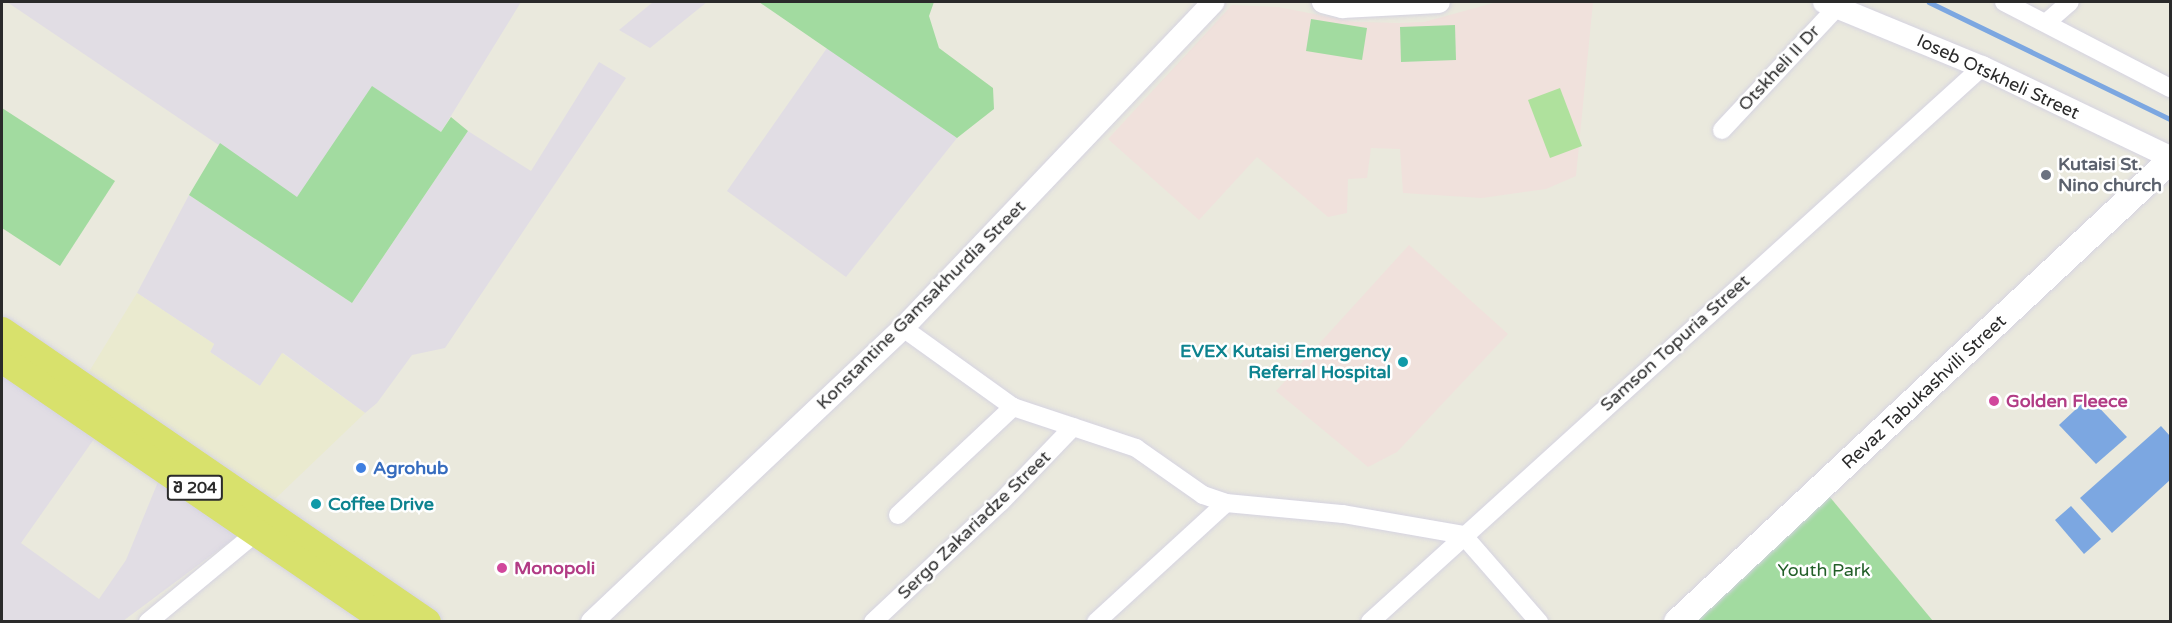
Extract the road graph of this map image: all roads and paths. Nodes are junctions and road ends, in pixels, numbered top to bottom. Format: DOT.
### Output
graph roads {
  1 [pos="1213,2"];
  2 [pos="1323,2"];
  3 [pos="1439,2"];
  4 [pos="2004,2"];
  5 [pos="2070,2"];
  6 [pos="1831,4"];
  7 [pos="2047,22"];
  8 [pos="1982,67"];
  9 [pos="2170,88"];
  10 [pos="1722,130"];
  11 [pos="2170,159"];
  12 [pos="903,328"];
  13 [pos="2,331"];
  14 [pos="2,359"];
  15 [pos="1013,407"];
  16 [pos="1073,428"];
  17 [pos="1226,503"];
  18 [pos="898,515"];
  19 [pos="258,531"];
  20 [pos="1463,535"];
  21 [pos="148,621"];
  22 [pos="387,621"];
  23 [pos="427,621"];
  24 [pos="592,621"];
  25 [pos="873,621"];
  26 [pos="1096,621"];
  27 [pos="1370,621"];
  28 [pos="1539,621"];
  29 [pos="1677,621"];
  1 -- 12 [label="street, Konstantine Gamsakhurdia Street"];
  2 -- 3 [label="street"];
  4 -- 7 [label="street"];
  5 -- 7 [label="street"];
  6 -- 8 [label="street, Ioseb Otskheli Street"];
  6 -- 10 [label="street, Otskheli II Dr"];
  7 -- 9 [label="street"];
  8 -- 11 [label="street, Ioseb Otskheli Street"];
  8 -- 20 [label="street, Samson Topuria Street"];
  11 -- 29 [label="main road, Revaz Tabukashvili Street"];
  12 -- 15 [label="street"];
  12 -- 24 [label="street, Konstantine Gamsakhurdia Street"];
  13 -- 23 [label="main road, შ 204"];
  14 -- 19 [label="main road, შ 204"];
  15 -- 16 [label="street"];
  15 -- 18 [label="street"];
  16 -- 17 [label="street"];
  16 -- 25 [label="street, Sergo Zakariadze Street"];
  17 -- 20 [label="street"];
  17 -- 26 [label="street"];
  19 -- 21 [label="street"];
  19 -- 22 [label="main road, შ 204"];
  20 -- 27 [label="street, Samson Topuria Street"];
  20 -- 28 [label="street"];
}
